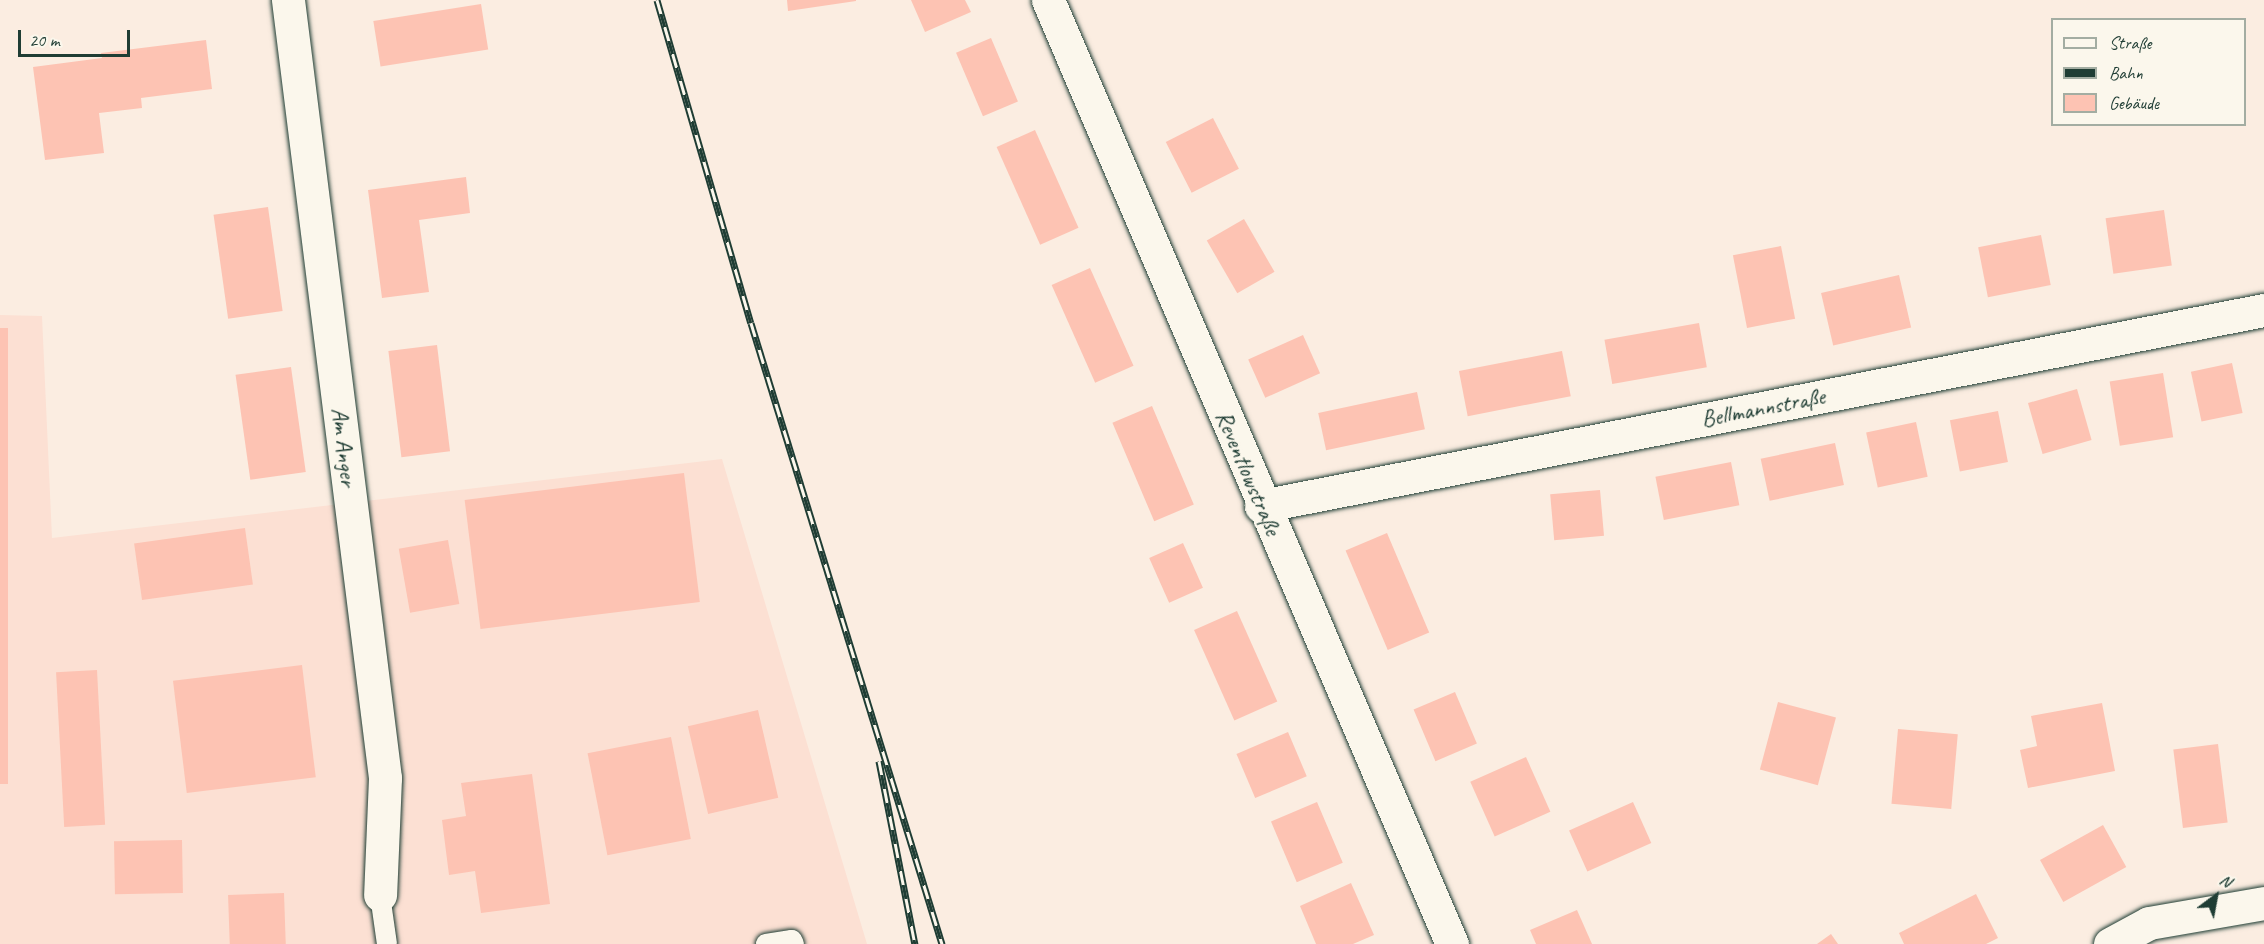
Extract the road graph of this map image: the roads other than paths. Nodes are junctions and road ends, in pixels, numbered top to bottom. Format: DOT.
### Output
graph roads {
  1 [pos="288,0"];
  2 [pos="1048,0"];
  3 [pos="2264,310"];
  4 [pos="1261,506"];
  5 [pos="380,895"];
  6 [pos="2264,903"];
  7 [pos="387,944"];
  8 [pos="766,944"];
  9 [pos="794,944"];
  10 [pos="1452,944"];
  11 [pos="2110,944"];
  1 -- 5 [label="street, Am Anger"];
  2 -- 4 [label="street, Reventlowstraße"];
  3 -- 4 [label="street, Bellmannstraße"];
  4 -- 10 [label="street, Reventlowstraße"];
  5 -- 7 [label="lane"];
  6 -- 11 [label="street"];
  8 -- 9 [label="lane"];
}
